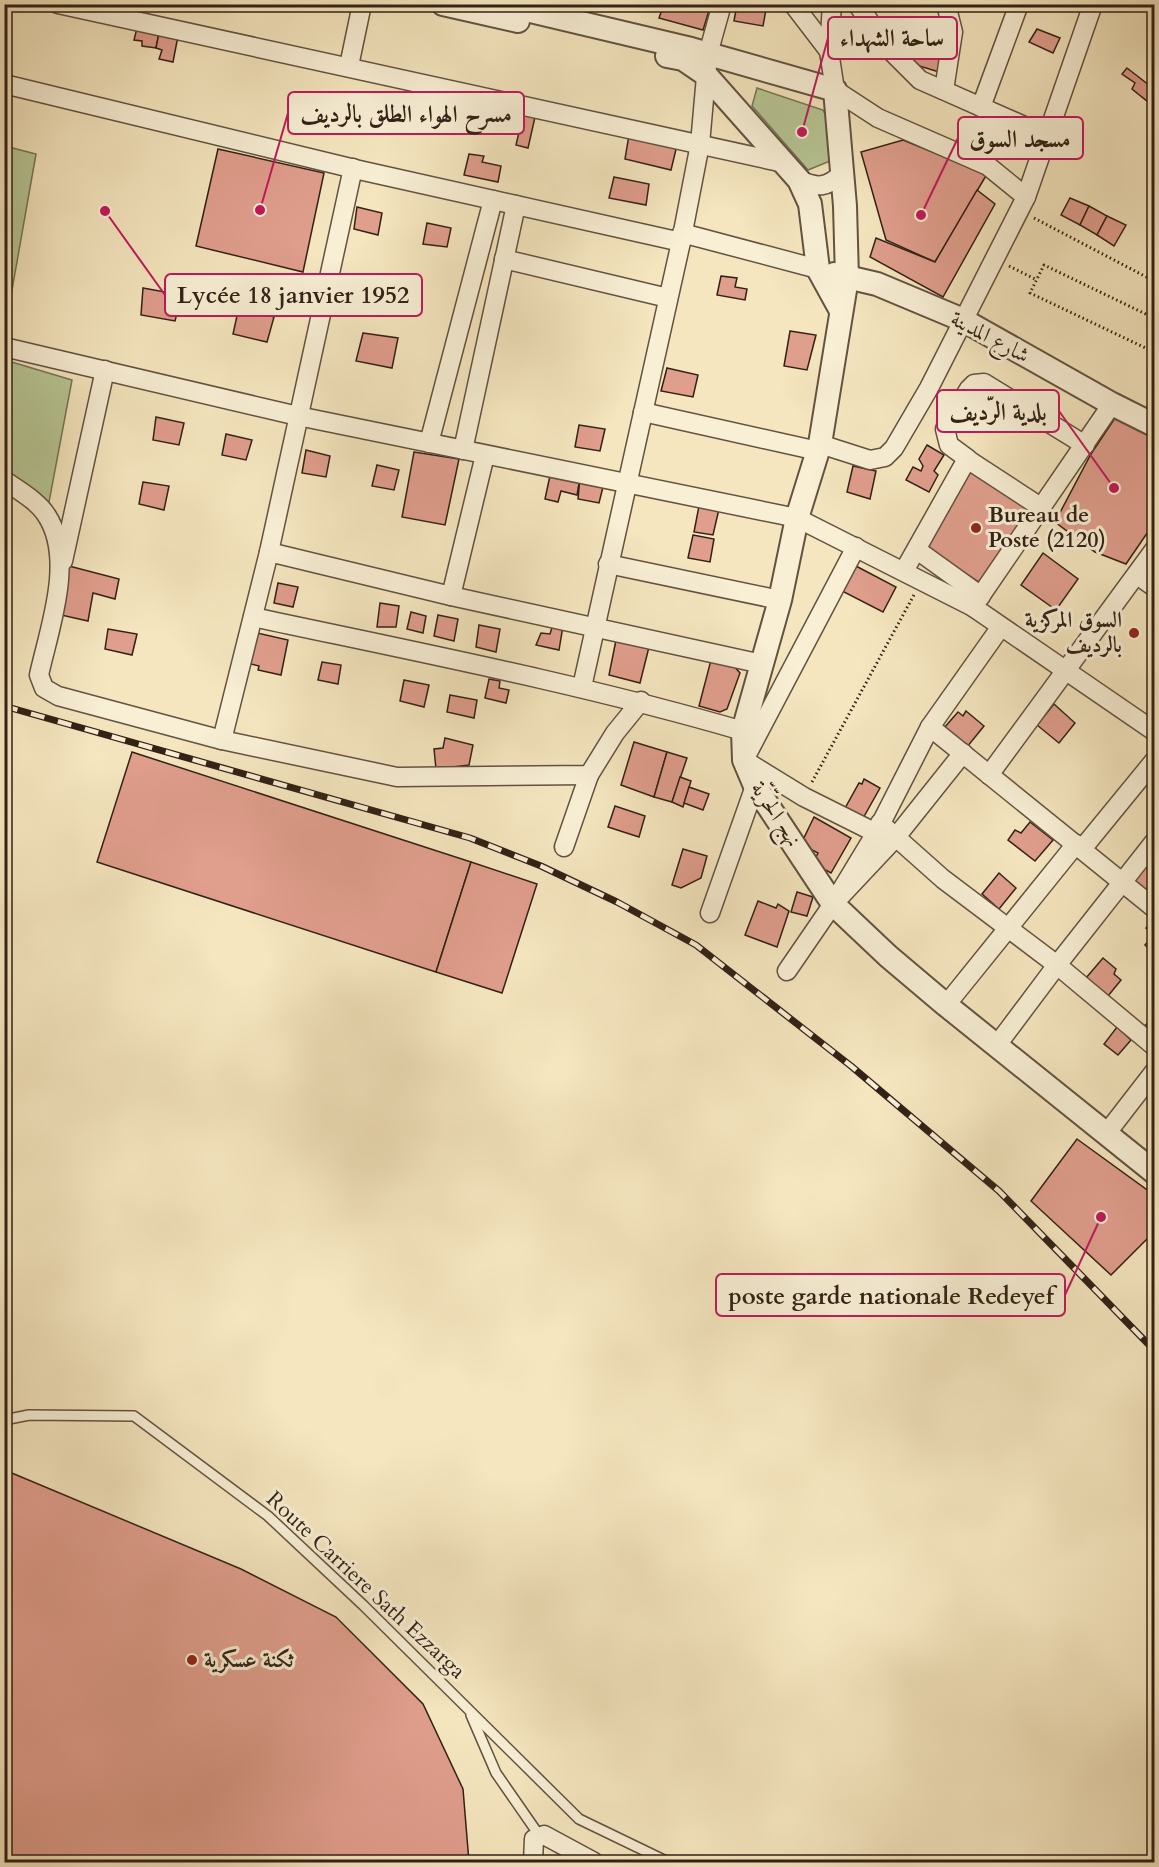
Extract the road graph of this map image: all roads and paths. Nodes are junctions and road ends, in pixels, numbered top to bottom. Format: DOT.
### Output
graph roads {
  1 [pos="58,4"];
  2 [pos="362,4"];
  3 [pos="443,4"];
  4 [pos="722,4"];
  5 [pos="793,4"];
  6 [pos="832,4"];
  7 [pos="857,4"];
  8 [pos="946,4"];
  9 [pos="1019,4"];
  10 [pos="1093,4"];
  11 [pos="515,10"];
  12 [pos="829,51"];
  13 [pos="706,64"];
  14 [pos="349,66"];
  15 [pos="4,84"];
  16 [pos="835,90"];
  17 [pos="944,90"];
  18 [pos="981,107"];
  19 [pos="1045,141"];
  20 [pos="700,144"];
  21 [pos="784,162"];
  22 [pos="353,168"];
  23 [pos="842,174"];
  24 [pos="799,180"];
  25 [pos="1024,199"];
  26 [pos="493,200"];
  27 [pos="516,205"];
  28 [pos="681,238"];
  29 [pos="504,259"];
  30 [pos="994,259"];
  31 [pos="818,269"];
  32 [pos="847,278"];
  33 [pos="1037,280"];
  34 [pos="1155,282"];
  35 [pos="668,298"];
  36 [pos="840,309"];
  37 [pos="1155,318"];
  38 [pos="963,320"];
  39 [pos="460,330"];
  40 [pos="488,335"];
  41 [pos="4,348"];
  42 [pos="1155,352"];
  43 [pos="105,370"];
  44 [pos="1112,404"];
  45 [pos="643,412"];
  46 [pos="298,416"];
  47 [pos="1155,425"];
  48 [pos="429,443"];
  49 [pos="1085,445"];
  50 [pos="819,448"];
  51 [pos="463,450"];
  52 [pos="484,455"];
  53 [pos="968,459"];
  54 [pos="4,480"];
  55 [pos="627,484"];
  56 [pos="1042,508"];
  57 [pos="797,518"];
  58 [pos="856,547"];
  59 [pos="916,550"];
  60 [pos="1155,550"];
  61 [pos="269,552"];
  62 [pos="609,564"];
  63 [pos="61,571"];
  64 [pos="904,572"];
  65 [pos="1137,576"];
  66 [pos="922,581"];
  67 [pos="1155,587"];
  68 [pos="451,596"];
  69 [pos="780,600"];
  70 [pos="977,602"];
  71 [pos="253,617"];
  72 [pos="596,626"];
  73 [pos="1000,628"];
  74 [pos="762,664"];
  75 [pos="1067,670"];
  76 [pos="582,687"];
  77 [pos="641,701"];
  78 [pos="930,727"];
  79 [pos="743,731"];
  80 [pos="1155,731"];
  81 [pos="222,740"];
  82 [pos="963,753"];
  83 [pos="744,760"];
  84 [pos="1155,761"];
  85 [pos="589,775"];
  86 [pos="989,775"];
  87 [pos="755,786"];
  88 [pos="804,797"];
  89 [pos="878,828"];
  90 [pos="896,837"];
  91 [pos="1155,842"];
  92 [pos="564,847"];
  93 [pos="1079,847"];
  94 [pos="1123,882"];
  95 [pos="833,904"];
  96 [pos="1155,908"];
  97 [pos="710,914"];
  98 [pos="1010,928"];
  99 [pos="1057,965"];
  100 [pos="787,971"];
  101 [pos="946,1005"];
  102 [pos="997,1045"];
  103 [pos="1155,1046"];
  104 [pos="1155,1072"];
  105 [pos="1106,1134"];
  106 [pos="1155,1172"];
  107 [pos="4,1420"];
  108 [pos="469,1709"];
  109 [pos="539,1835"];
  110 [pos="533,1863"];
  111 [pos="594,1863"];
  112 [pos="669,1863"];
  1 -- 14 [label="street"];
  2 -- 14 [label="street"];
  3 -- 11 [label="street"];
  4 -- 13 [label="street"];
  5 -- 12 [label="street"];
  6 -- 12 [label="street"];
  7 -- 17 [label="street"];
  8 -- 17 [label="street"];
  9 -- 18 [label="street"];
  10 -- 19 [label="street"];
  11 -- 13 [label="street"];
  12 -- 16 [label="street"];
  13 -- 16 [label="street"];
  13 -- 20 [label="street"];
  13 -- 21 [label="street"];
  14 -- 20 [label="street"];
  15 -- 22 [label="street"];
  16 -- 23 [label="street, نهج الحرّيّة"];
  16 -- 25 [label="street"];
  17 -- 18 [label="street"];
  18 -- 19 [label="street"];
  19 -- 25 [label="street"];
  20 -- 21 [label="street"];
  20 -- 28 [label="street"];
  21 -- 24 [label="street"];
  22 -- 26 [label="street"];
  22 -- 46 [label="street"];
  23 -- 24 [label="street"];
  23 -- 32 [label="street, نهج الحرّيّة"];
  24 -- 31 [label="street"];
  25 -- 30 [label="street"];
  25 -- 34 [label="path"];
  26 -- 27 [label="street"];
  26 -- 39 [label="street"];
  27 -- 28 [label="street"];
  27 -- 29 [label="street"];
  28 -- 31 [label="street"];
  28 -- 35 [label="street"];
  29 -- 35 [label="street"];
  29 -- 40 [label="street"];
  30 -- 33 [label="path"];
  30 -- 38 [label="street"];
  31 -- 32 [label="street, شارع المدينة"];
  31 -- 36 [label="street"];
  32 -- 36 [label="street, نهج الحرّيّة"];
  32 -- 38 [label="street, شارع المدينة"];
  33 -- 37 [label="path"];
  33 -- 42 [label="path"];
  35 -- 45 [label="street"];
  36 -- 50 [label="street, نهج الحرّيّة"];
  38 -- 44 [label="street, شارع المدينة"];
  38 -- 50 [label="street"];
  39 -- 40 [label="street"];
  39 -- 48 [label="street"];
  40 -- 51 [label="street"];
  41 -- 43 [label="street"];
  43 -- 46 [label="street"];
  43 -- 63 [label="street"];
  44 -- 47 [label="street, شارع المدينة"];
  44 -- 49 [label="street"];
  45 -- 50 [label="street"];
  45 -- 55 [label="street"];
  46 -- 48 [label="street"];
  46 -- 61 [label="street"];
  48 -- 51 [label="street"];
  49 -- 53 [label="street"];
  49 -- 56 [label="street"];
  50 -- 57 [label="street, نهج الحرّيّة"];
  51 -- 52 [label="street"];
  52 -- 55 [label="street"];
  52 -- 68 [label="street"];
  53 -- 56 [label="street"];
  53 -- 59 [label="street"];
  54 -- 63 [label="street"];
  55 -- 57 [label="street"];
  55 -- 62 [label="street"];
  56 -- 70 [label="street"];
  57 -- 58 [label="street"];
  57 -- 69 [label="street, نهج الحرّيّة"];
  58 -- 64 [label="street"];
  58 -- 83 [label="street"];
  59 -- 64 [label="street"];
  59 -- 70 [label="street"];
  60 -- 65 [label="street"];
  61 -- 68 [label="street"];
  61 -- 71 [label="street"];
  62 -- 69 [label="street"];
  62 -- 72 [label="street"];
  63 -- 81 [label="street"];
  64 -- 66 [label="street"];
  65 -- 67 [label="street"];
  65 -- 75 [label="street"];
  66 -- 70 [label="street"];
  66 -- 88 [label="path"];
  68 -- 72 [label="street"];
  69 -- 74 [label="street, نهج الحرّيّة"];
  70 -- 73 [label="street"];
  71 -- 76 [label="street"];
  71 -- 81 [label="street"];
  72 -- 74 [label="street"];
  72 -- 76 [label="street"];
  73 -- 75 [label="street"];
  73 -- 78 [label="street"];
  74 -- 79 [label="street, نهج الحرّيّة"];
  75 -- 80 [label="street"];
  75 -- 86 [label="street"];
  76 -- 77 [label="street"];
  77 -- 79 [label="street"];
  77 -- 85 [label="street"];
  78 -- 82 [label="street"];
  78 -- 89 [label="street"];
  79 -- 83 [label="street, نهج الحرّيّة"];
  81 -- 85 [label="street"];
  82 -- 86 [label="street"];
  82 -- 90 [label="street"];
  83 -- 87 [label="street, نهج الحرّيّة"];
  83 -- 88 [label="street"];
  84 -- 93 [label="street"];
  85 -- 92 [label="street"];
  86 -- 93 [label="street"];
  87 -- 95 [label="street, نهج الحرّيّة"];
  87 -- 97 [label="street"];
  88 -- 89 [label="street"];
  89 -- 90 [label="street"];
  89 -- 95 [label="street"];
  90 -- 95 [label="street"];
  90 -- 98 [label="street"];
  91 -- 94 [label="street"];
  93 -- 94 [label="street"];
  93 -- 98 [label="street"];
  94 -- 96 [label="street"];
  94 -- 99 [label="street"];
  95 -- 100 [label="street"];
  95 -- 101 [label="street, نهج الحرّيّة"];
  98 -- 99 [label="street"];
  98 -- 101 [label="street"];
  99 -- 102 [label="street"];
  99 -- 103 [label="street"];
  101 -- 102 [label="street, نهج الحرّيّة"];
  102 -- 105 [label="street, نهج الحرّيّة"];
  104 -- 105 [label="street"];
  105 -- 106 [label="street, نهج الحرّيّة"];
  107 -- 108 [label="lane, Route Carriere Sath Ezzarga"];
  108 -- 109 [label="lane"];
  108 -- 112 [label="lane, Route Carriere Sath Ezzarga"];
  109 -- 110 [label="street"];
  109 -- 111 [label="street"];
}
